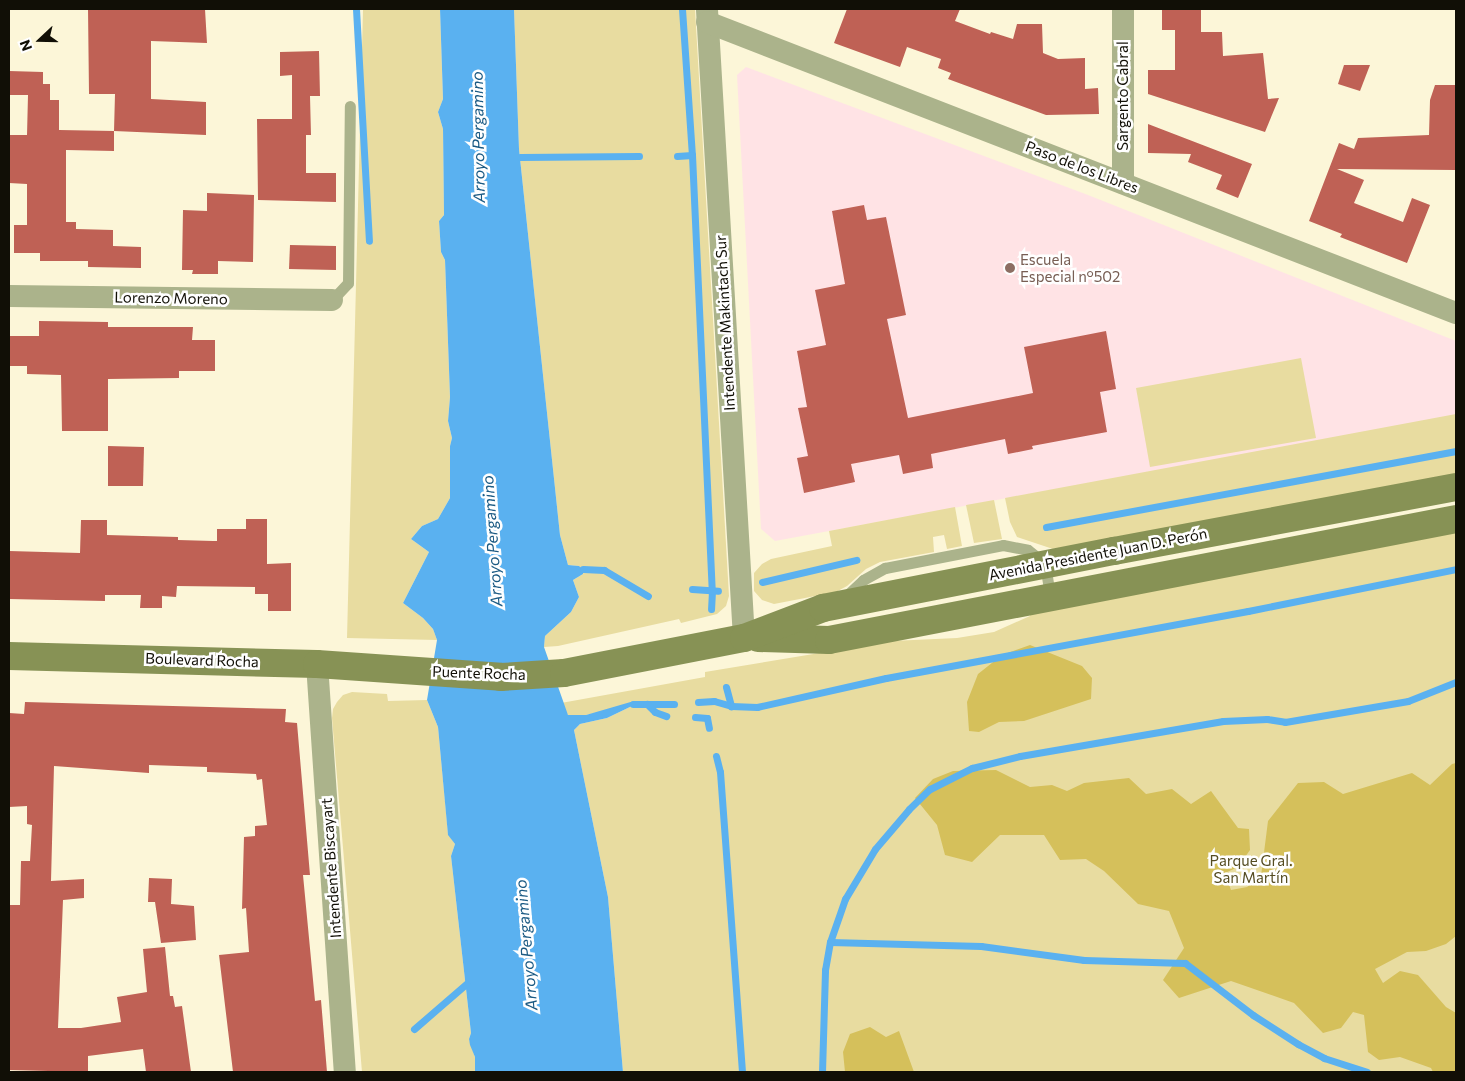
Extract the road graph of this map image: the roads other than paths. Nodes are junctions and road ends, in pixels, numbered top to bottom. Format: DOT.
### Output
graph roads {
  1 [pos="1123,9"];
  2 [pos="707,15"];
  3 [pos="350,106"];
  4 [pos="1123,183"];
  5 [pos="9,296"];
  6 [pos="332,300"];
  7 [pos="1456,313"];
  8 [pos="1456,487"];
  9 [pos="1456,519"];
  10 [pos="1044,564"];
  11 [pos="1050,597"];
  12 [pos="744,638"];
  13 [pos="9,656"];
  14 [pos="316,664"];
  15 [pos="394,670"];
  16 [pos="564,673"];
  17 [pos="345,1072"];
  1 -- 4 [label="street, Sargento Cabral"];
  2 -- 4 [label="street, Paso de los Libres"];
  2 -- 12 [label="street, Intendente Makintach Sur"];
  3 -- 6 [label="lane"];
  4 -- 7 [label="street, Paso de los Libres"];
  5 -- 6 [label="street, Lorenzo Moreno"];
  8 -- 10 [label="main road, Avenida Presidente Juan D. Perón"];
  9 -- 11 [label="main road, Avenida Presidente Juan D. Perón"];
  10 -- 11 [label="lane"];
  10 -- 12 [label="main road, Avenida Presidente Juan D. Perón"];
  11 -- 12 [label="main road, Avenida Presidente Juan D. Perón"];
  12 -- 16 [label="main road, Avenida Presidente Juan D. Perón"];
  13 -- 14 [label="main road, Boulevard Rocha"];
  14 -- 15 [label="main road, Boulevard Rocha"];
  14 -- 17 [label="street, Intendente Biscayart"];
  15 -- 16 [label="main road, Puente Rocha"];
}
